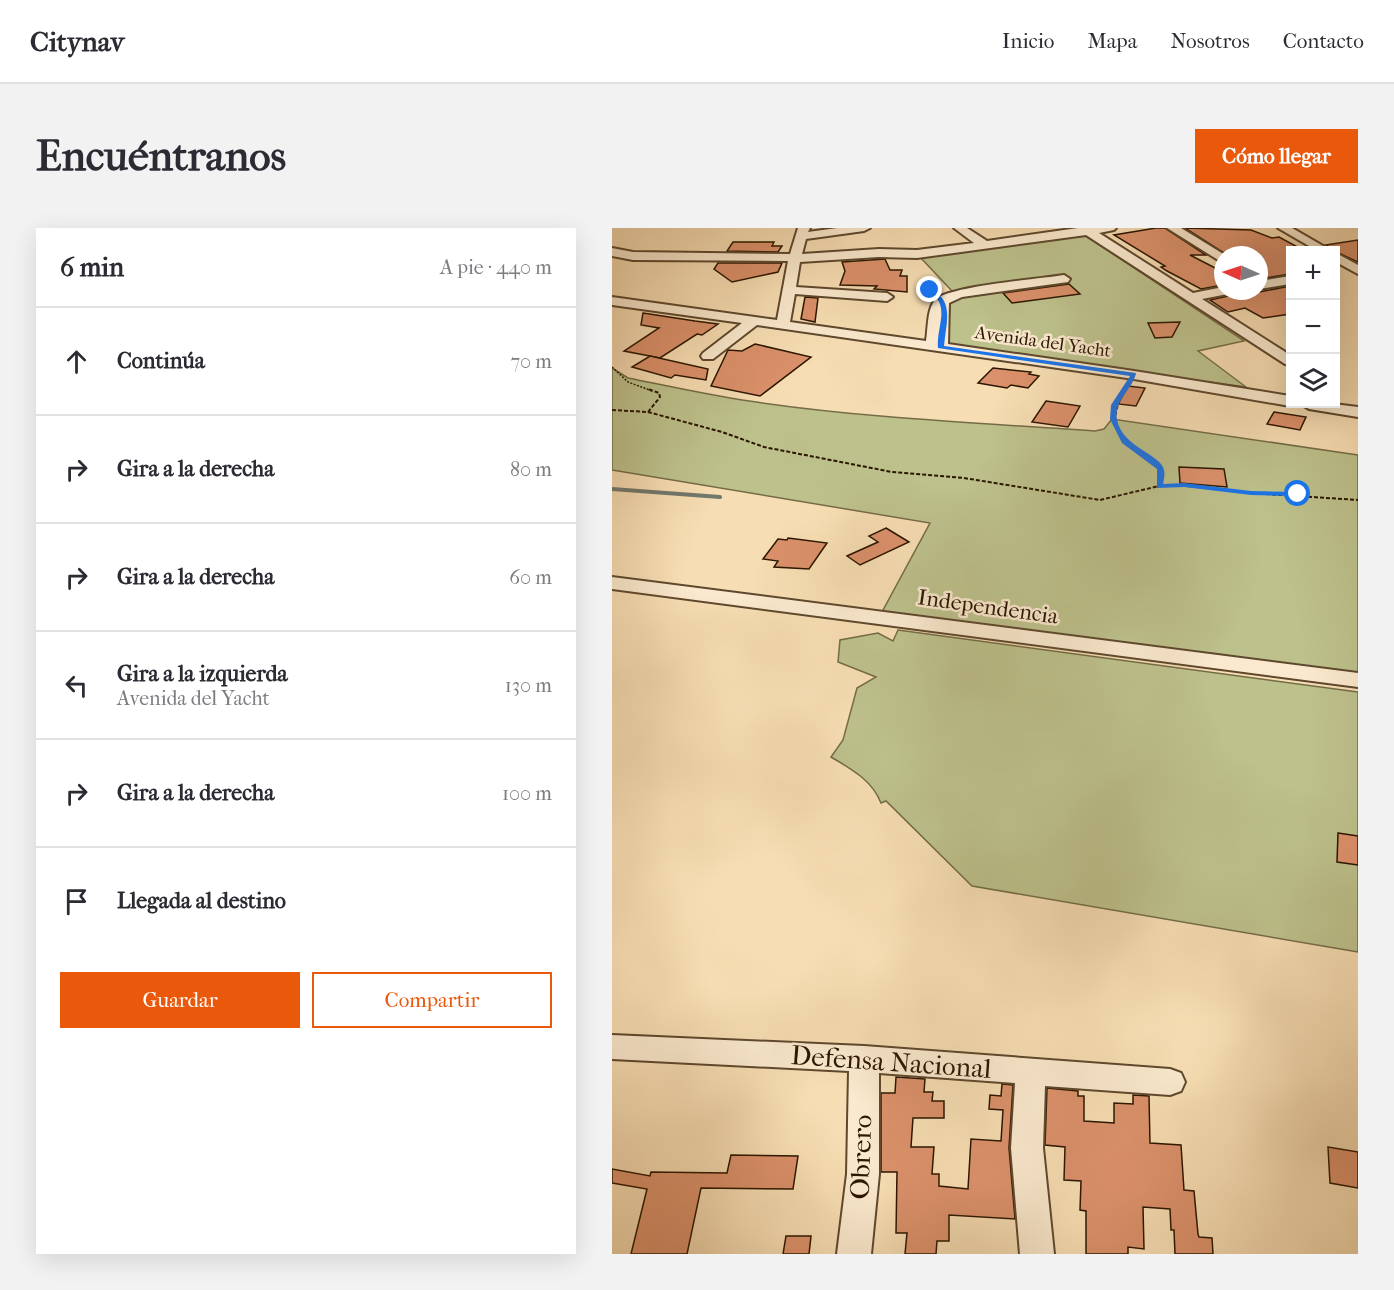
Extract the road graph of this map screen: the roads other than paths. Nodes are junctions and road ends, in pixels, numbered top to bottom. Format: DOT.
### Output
graph roads {
  1 [pos="864,228"];
  2 [pos="960,228"];
  3 [pos="1110,228"];
  4 [pos="1173,228"];
  5 [pos="1284,228"];
  6 [pos="1086,230"];
  7 [pos="802,232"];
  8 [pos="985,245"];
  9 [pos="1317,246"];
  10 [pos="612,252"];
  11 [pos="1214,253"];
  12 [pos="794,257"];
  13 [pos="1340,260"];
  14 [pos="1357,269"];
  15 [pos="1340,271"];
  16 [pos="1065,279"];
  17 [pos="1286,281"];
  18 [pos="1268,283"];
  19 [pos="791,290"];
  20 [pos="930,290"];
  21 [pos="1214,293"];
  22 [pos="887,297"];
  23 [pos="1191,297"];
  24 [pos="942,301"];
  25 [pos="612,302"];
  26 [pos="754,321"];
  27 [pos="783,325"];
  28 [pos="936,346"];
  29 [pos="708,356"];
  30 [pos="1286,358"];
  31 [pos="1343,395"];
  32 [pos="1286,399"];
  33 [pos="1358,404"];
  34 [pos="1334,408"];
  35 [pos="1358,412"];
  36 [pos="612,583"];
  37 [pos="1358,680"];
  38 [pos="613,1051"];
  39 [pos="864,1059"];
  40 [pos="1031,1072"];
  41 [pos="1170,1082"];
  42 [pos="854,1254"];
  43 [pos="1037,1254"];
  1 -- 7 [label="street"];
  2 -- 8 [label="street"];
  3 -- 6 [label="street"];
  4 -- 11 [label="street"];
  5 -- 9 [label="street"];
  6 -- 8 [label="street"];
  6 -- 23 [label="street"];
  7 -- 12 [label="street"];
  8 -- 12 [label="street"];
  10 -- 12 [label="street"];
  12 -- 19 [label="street"];
  13 -- 14 [label="street"];
  14 -- 15 [label="street"];
  16 -- 24 [label="street"];
  17 -- 18 [label="street"];
  19 -- 22 [label="street"];
  19 -- 27 [label="street"];
  20 -- 24 [label="street"];
  21 -- 23 [label="street"];
  23 -- 30 [label="street"];
  24 -- 28 [label="street"];
  25 -- 26 [label="street, Avenida del Yacht"];
  26 -- 27 [label="street, Avenida del Yacht"];
  26 -- 29 [label="street"];
  27 -- 28 [label="street, Avenida del Yacht"];
  28 -- 32 [label="street, Avenida del Yacht"];
  31 -- 33 [label="street"];
  34 -- 35 [label="street"];
  36 -- 37 [label="street, Independencia"];
  38 -- 39 [label="street, Defensa Nacional"];
  39 -- 40 [label="street, Defensa Nacional"];
  39 -- 42 [label="street, Obrero"];
  40 -- 41 [label="street, Defensa Nacional"];
  40 -- 43 [label="street"];
}
